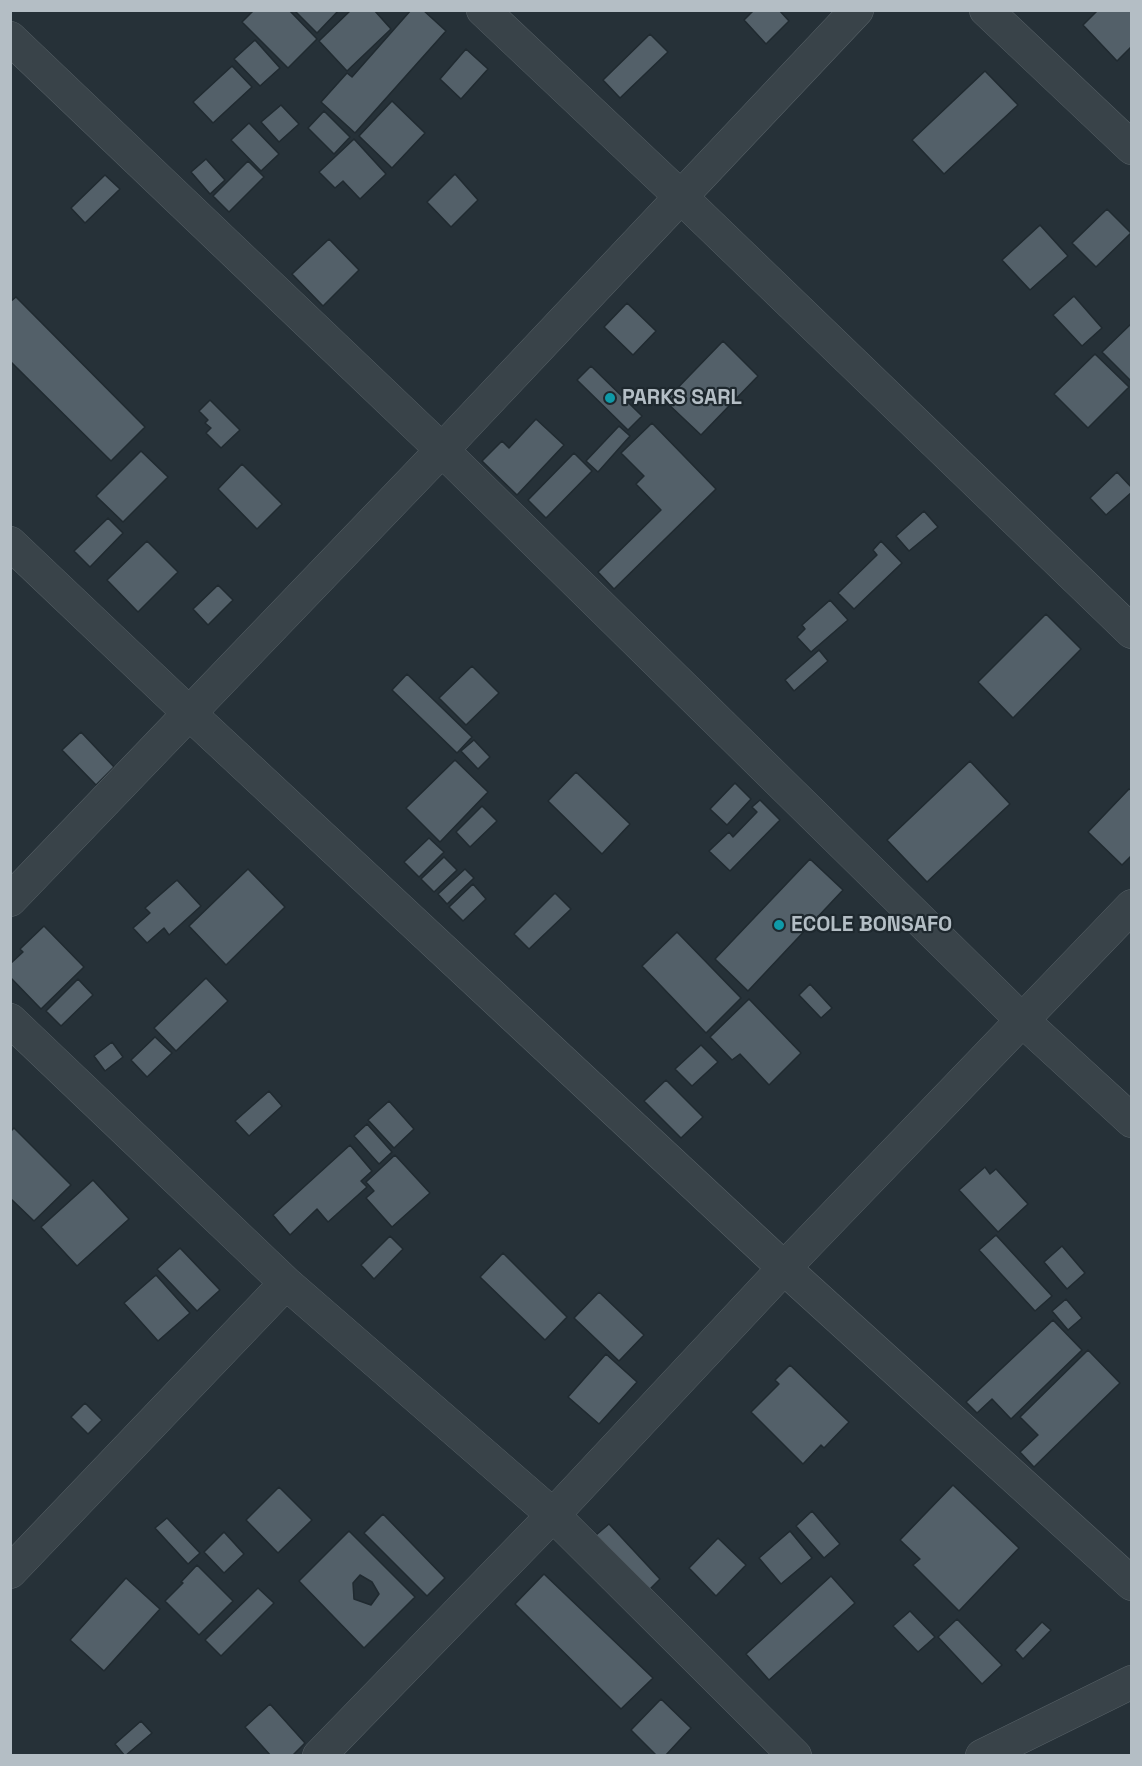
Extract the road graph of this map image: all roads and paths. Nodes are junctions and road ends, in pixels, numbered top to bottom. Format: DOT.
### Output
graph roads {
  1 [pos="483,10"];
  2 [pos="856,10"];
  3 [pos="986,10"];
  4 [pos="10,38"];
  5 [pos="1131,148"];
  6 [pos="681,197"];
  7 [pos="442,450"];
  8 [pos="10,543"];
  9 [pos="1131,632"];
  10 [pos="189,713"];
  11 [pos="10,900"];
  12 [pos="1131,906"];
  13 [pos="10,1020"];
  14 [pos="1022,1020"];
  15 [pos="1131,1121"];
  16 [pos="784,1268"];
  17 [pos="286,1283"];
  18 [pos="553,1515"];
  19 [pos="10,1572"];
  20 [pos="1131,1584"];
  21 [pos="1131,1682"];
  22 [pos="319,1755"];
  23 [pos="795,1755"];
  24 [pos="982,1755"];
  1 -- 6 [label="street"];
  2 -- 6 [label="street"];
  3 -- 5 [label="street"];
  4 -- 7 [label="street"];
  6 -- 7 [label="street"];
  6 -- 9 [label="street"];
  7 -- 10 [label="street"];
  7 -- 14 [label="street"];
  8 -- 10 [label="street"];
  10 -- 11 [label="street"];
  10 -- 16 [label="street"];
  12 -- 14 [label="street"];
  13 -- 17 [label="street"];
  14 -- 15 [label="street"];
  14 -- 16 [label="street"];
  16 -- 18 [label="street"];
  16 -- 20 [label="street"];
  17 -- 18 [label="street"];
  17 -- 19 [label="street"];
  18 -- 22 [label="street"];
  18 -- 23 [label="street"];
  21 -- 24 [label="street"];
}
